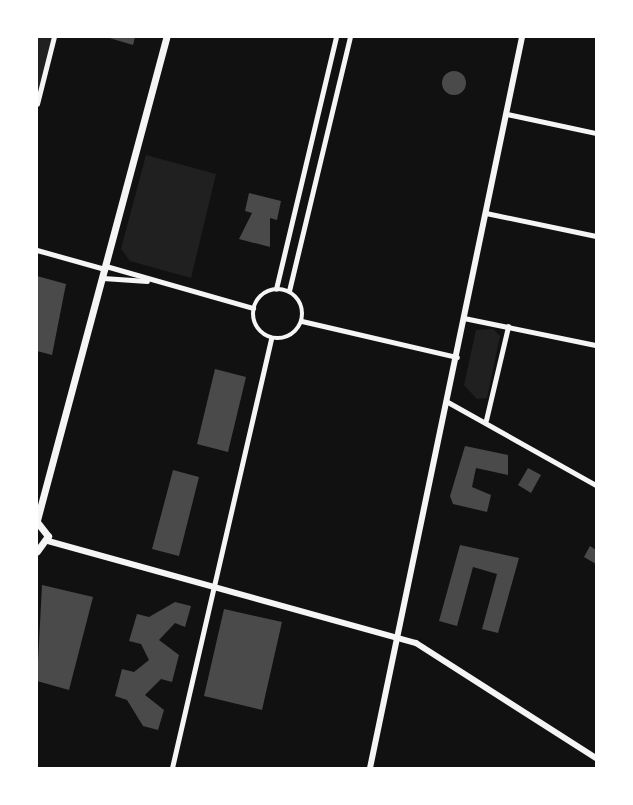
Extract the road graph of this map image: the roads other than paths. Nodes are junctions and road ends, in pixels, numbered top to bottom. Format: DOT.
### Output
graph roads {
  1 [pos="54,37"];
  2 [pos="166,37"];
  3 [pos="336,37"];
  4 [pos="350,37"];
  5 [pos="522,37"];
  6 [pos="331,58"];
  7 [pos="344,61"];
  8 [pos="37,104"];
  9 [pos="507,114"];
  10 [pos="596,132"];
  11 [pos="301,185"];
  12 [pos="314,188"];
  13 [pos="486,213"];
  14 [pos="596,236"];
  15 [pos="37,250"];
  16 [pos="106,267"];
  17 [pos="103,278"];
  18 [pos="148,281"];
  19 [pos="276,289"];
  20 [pos="289,291"];
  21 [pos="253,308"];
  22 [pos="464,318"];
  23 [pos="302,321"];
  24 [pos="508,327"];
  25 [pos="271,338"];
  26 [pos="596,345"];
  27 [pos="457,357"];
  28 [pos="448,402"];
  29 [pos="486,420"];
  30 [pos="596,485"];
  31 [pos="37,521"];
  32 [pos="48,541"];
  33 [pos="37,551"];
  34 [pos="214,584"];
  35 [pos="397,636"];
  36 [pos="596,758"];
  37 [pos="172,768"];
  38 [pos="370,768"];
  1 -- 8 [label="street"];
  2 -- 16 [label="main road"];
  3 -- 6 [label="street"];
  4 -- 7 [label="street"];
  5 -- 9 [label="street"];
  6 -- 7 [label="street"];
  6 -- 11 [label="street"];
  7 -- 12 [label="street"];
  9 -- 10 [label="street"];
  9 -- 13 [label="street"];
  11 -- 12 [label="street"];
  11 -- 19 [label="street"];
  12 -- 20 [label="street"];
  13 -- 14 [label="street"];
  13 -- 22 [label="street"];
  15 -- 16 [label="street"];
  16 -- 17 [label="main road"];
  16 -- 18 [label="street"];
  17 -- 18 [label="street"];
  17 -- 31 [label="main road"];
  18 -- 21 [label="street"];
  19 -- 20 [label="street"];
  19 -- 21 [label="street"];
  20 -- 23 [label="street"];
  21 -- 25 [label="street"];
  22 -- 24 [label="street"];
  22 -- 27 [label="street"];
  23 -- 25 [label="street"];
  23 -- 27 [label="street"];
  24 -- 26 [label="street"];
  24 -- 29 [label="street"];
  25 -- 34 [label="street"];
  27 -- 28 [label="street"];
  28 -- 29 [label="street"];
  28 -- 35 [label="street"];
  29 -- 30 [label="street"];
  31 -- 32 [label="main road"];
  32 -- 33 [label="main road"];
  32 -- 34 [label="street"];
  34 -- 35 [label="street"];
  34 -- 37 [label="street"];
  35 -- 36 [label="street"];
  35 -- 38 [label="street"];
}
